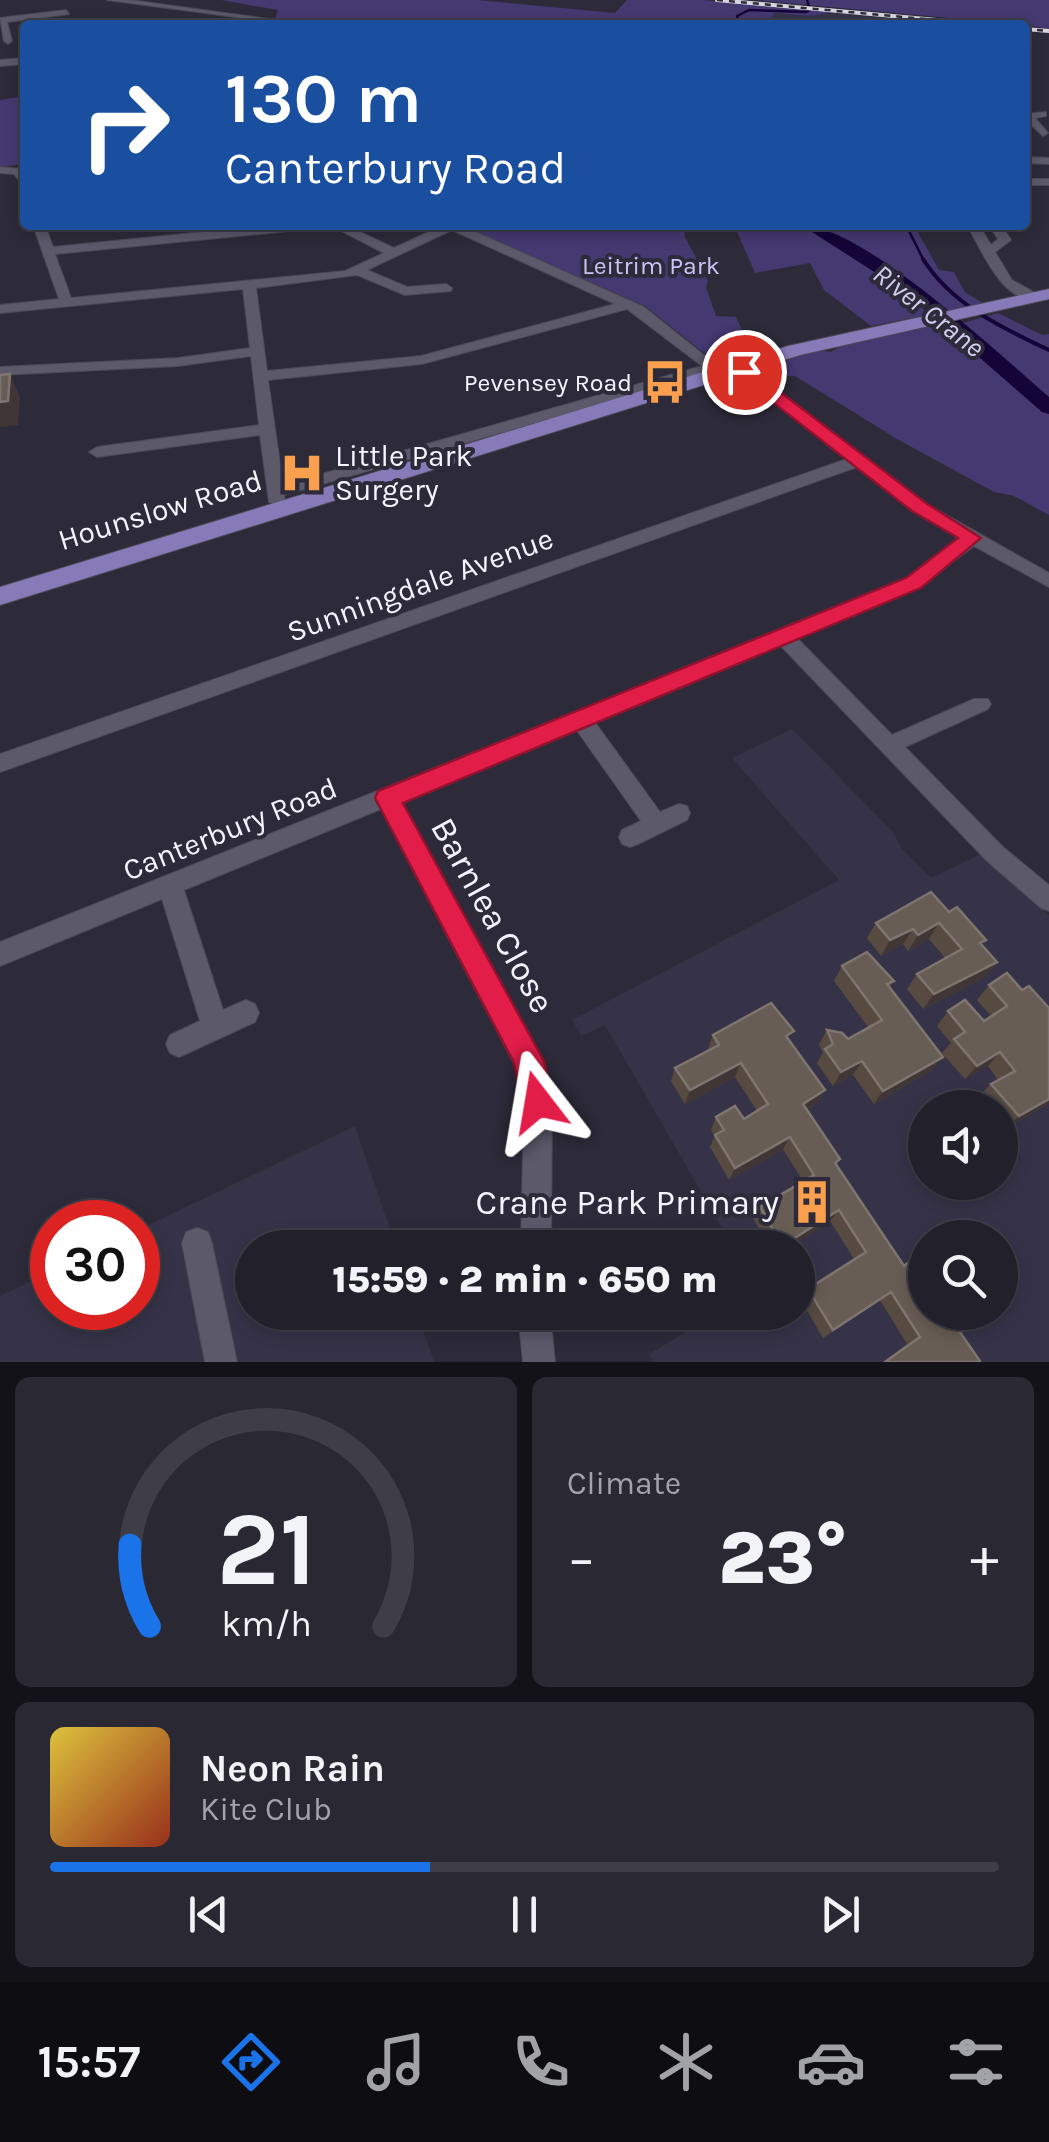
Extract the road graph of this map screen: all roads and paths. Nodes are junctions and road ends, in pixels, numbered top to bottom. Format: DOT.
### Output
graph roads {
  1 [pos="111,0"];
  2 [pos="66,12"];
  3 [pos="265,19"];
  4 [pos="4,41"];
  5 [pos="1043,114"];
  6 [pos="1030,115"];
  7 [pos="41,230"];
  8 [pos="259,230"];
  9 [pos="346,230"];
  10 [pos="443,230"];
  11 [pos="460,230"];
  12 [pos="975,230"];
  13 [pos="998,230"];
  14 [pos="49,251"];
  15 [pos="988,252"];
  16 [pos="394,253"];
  17 [pos="358,271"];
  18 [pos="249,286"];
  19 [pos="446,288"];
  20 [pos="405,292"];
  21 [pos="1042,296"];
  22 [pos="382,300"];
  23 [pos="66,302"];
  24 [pos="628,305"];
  25 [pos="0,309"];
  26 [pos="256,351"];
  27 [pos="723,370"];
  28 [pos="0,371"];
  29 [pos="261,376"];
  30 [pos="267,429"];
  31 [pos="97,452"];
  32 [pos="858,460"];
  33 [pos="277,500"];
  34 [pos="972,538"];
  35 [pos="1049,581"];
  36 [pos="0,596"];
  37 [pos="784,636"];
  38 [pos="981,704"];
  39 [pos="580,718"];
  40 [pos="889,745"];
  41 [pos="0,763"];
  42 [pos="387,798"];
  43 [pos="679,813"];
  44 [pos="656,824"];
  45 [pos="630,838"];
  46 [pos="170,886"];
  47 [pos="1043,889"];
  48 [pos="0,954"];
  49 [pos="246,1013"];
  50 [pos="215,1027"];
  51 [pos="179,1044"];
  52 [pos="536,1230"];
  53 [pos="197,1243"];
  54 [pos="536,1330"];
  55 [pos="221,1362"];
  56 [pos="539,1362"];
  1 -- 3 [label="street"];
  2 -- 4 [label="street"];
  5 -- 6 [label="street"];
  7 -- 14 [label="street"];
  8 -- 14 [label="street"];
  9 -- 16 [label="street"];
  10 -- 16 [label="street"];
  11 -- 24 [label="street"];
  12 -- 15 [label="street"];
  13 -- 15 [label="street"];
  14 -- 23 [label="street"];
  15 -- 21 [label="street"];
  16 -- 17 [label="street"];
  17 -- 18 [label="street"];
  17 -- 20 [label="street"];
  18 -- 23 [label="street"];
  18 -- 26 [label="street"];
  19 -- 20 [label="street"];
  20 -- 22 [label="street"];
  21 -- 27 [label="main road, Hounslow Road"];
  23 -- 25 [label="street"];
  24 -- 27 [label="street"];
  24 -- 29 [label="street"];
  26 -- 28 [label="street"];
  26 -- 29 [label="street"];
  27 -- 32 [label="street"];
  27 -- 33 [label="main road, Hounslow Road"];
  29 -- 30 [label="street"];
  30 -- 31 [label="street"];
  30 -- 33 [label="street"];
  32 -- 34 [label="street"];
  32 -- 41 [label="street, Sunningdale Avenue"];
  33 -- 36 [label="main road, Hounslow Road"];
  34 -- 35 [label="street"];
  34 -- 37 [label="street, Canterbury Road"];
  37 -- 39 [label="street, Canterbury Road"];
  37 -- 40 [label="street"];
  38 -- 40 [label="street"];
  39 -- 42 [label="street, Canterbury Road"];
  39 -- 44 [label="street"];
  40 -- 47 [label="street"];
  42 -- 46 [label="street, Canterbury Road"];
  42 -- 52 [label="street, Barnlea Close"];
  43 -- 44 [label="street"];
  44 -- 45 [label="street"];
  46 -- 48 [label="street, Canterbury Road"];
  46 -- 50 [label="street"];
  49 -- 50 [label="street"];
  50 -- 51 [label="street"];
  53 -- 55 [label="street"];
  54 -- 56 [label="street"];
}
